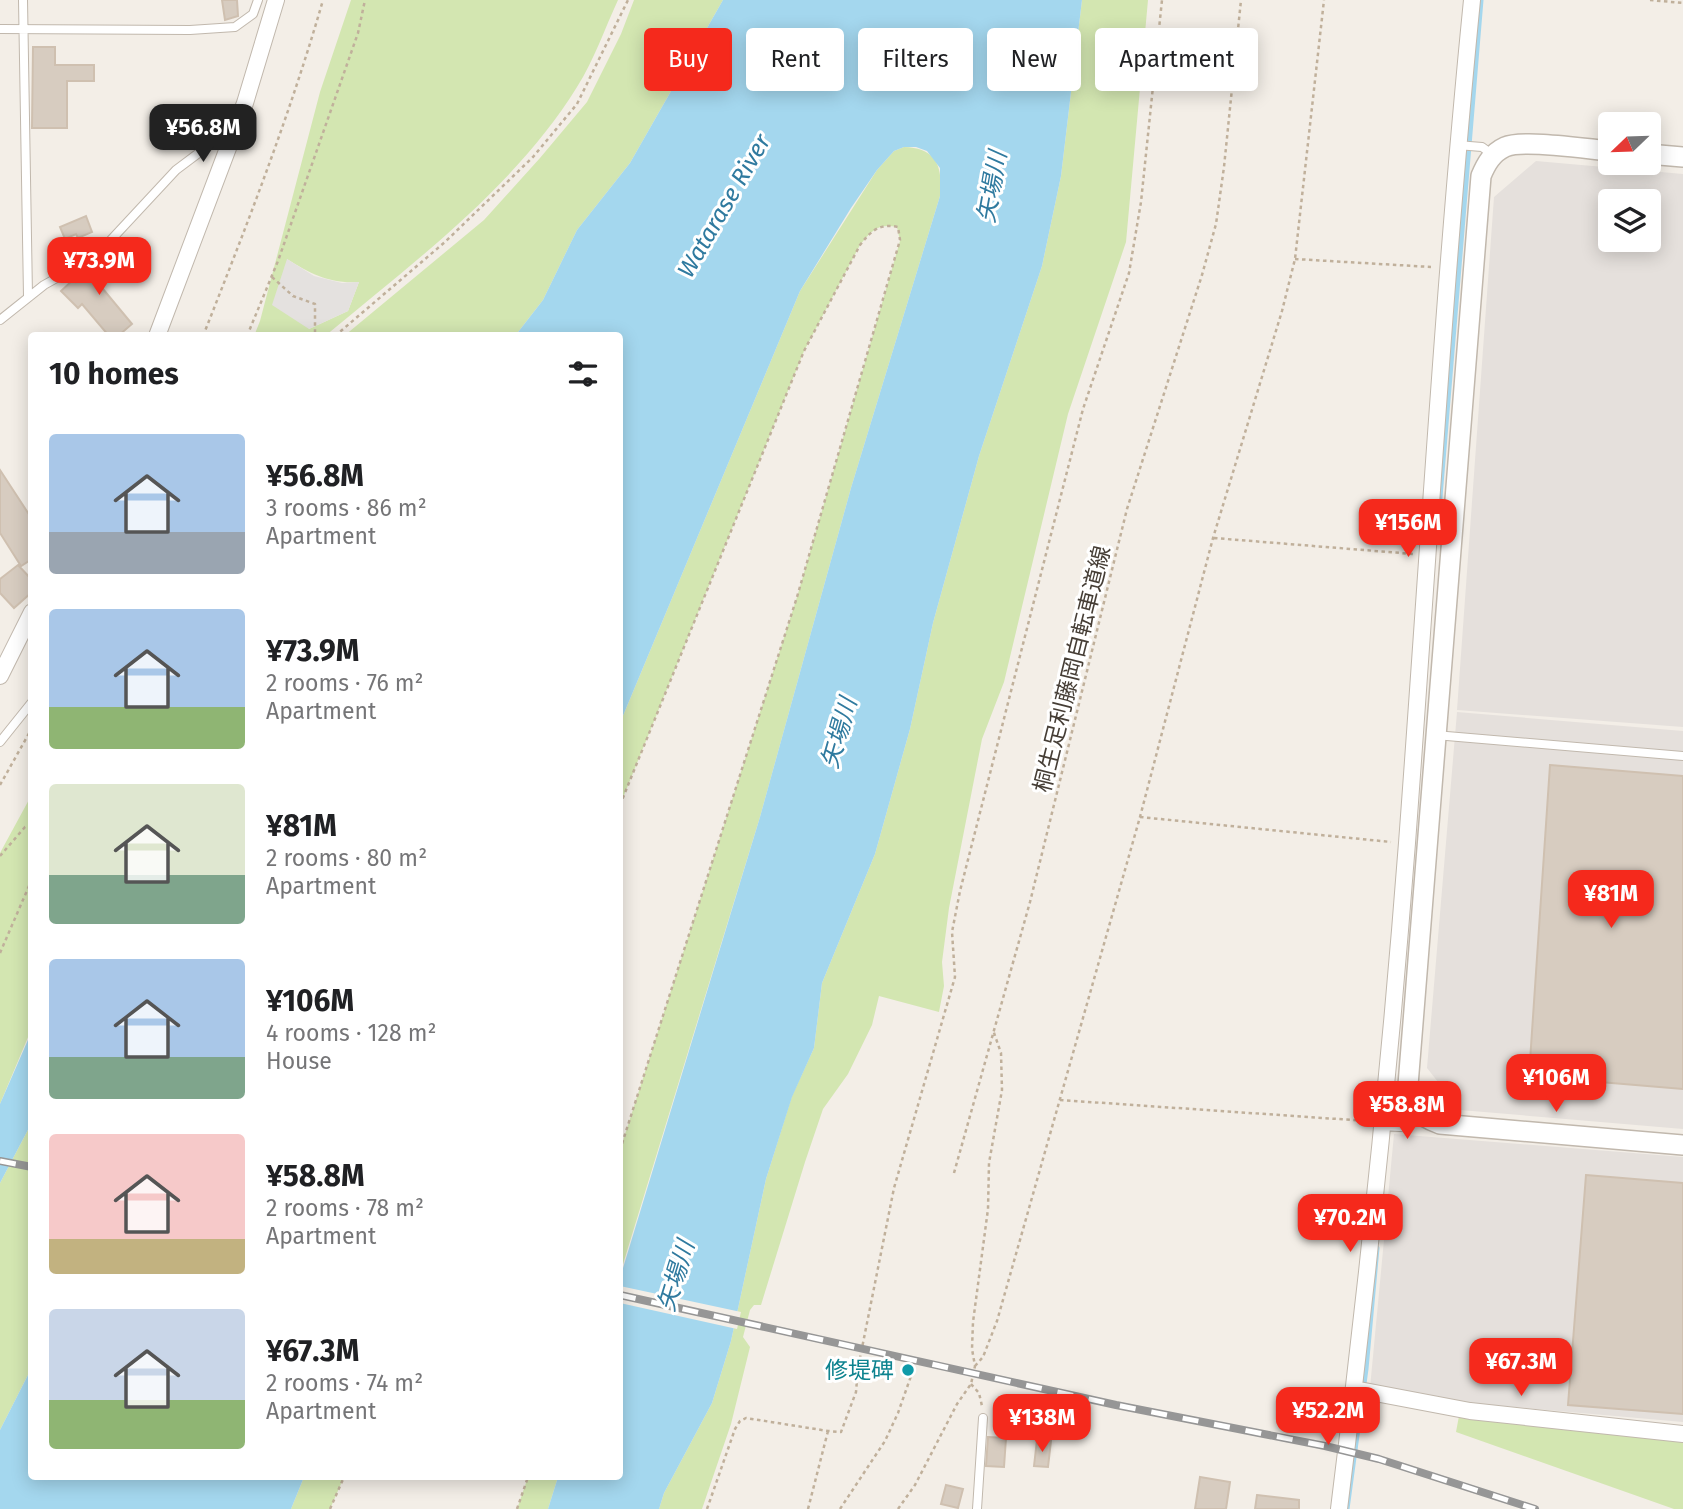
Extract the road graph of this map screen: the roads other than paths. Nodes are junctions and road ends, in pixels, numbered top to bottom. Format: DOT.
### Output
graph roads {
  1 [pos="23,0"];
  2 [pos="258,0"];
  3 [pos="276,0"];
  4 [pos="1472,0"];
  5 [pos="0,29"];
  6 [pos="23,29"];
  7 [pos="246,103"];
  8 [pos="1457,145"];
  9 [pos="1598,150"];
  10 [pos="1493,156"];
  11 [pos="1661,156"];
  12 [pos="1683,157"];
  13 [pos="28,296"];
  14 [pos="0,320"];
  15 [pos="159,332"];
  16 [pos="28,620"];
  17 [pos="0,676"];
  18 [pos="28,707"];
  19 [pos="1435,735"];
  20 [pos="0,742"];
  21 [pos="1683,756"];
  22 [pos="1418,1114"];
  23 [pos="1382,1122"];
  24 [pos="1683,1145"];
  25 [pos="1354,1390"];
  26 [pos="983,1418"];
  27 [pos="1683,1434"];
  28 [pos="977,1509"];
  29 [pos="1339,1509"];
  1 -- 6 [label="lane"];
  2 -- 6 [label="lane"];
  3 -- 7 [label="street"];
  4 -- 8 [label="street"];
  5 -- 6 [label="lane"];
  6 -- 13 [label="lane"];
  7 -- 13 [label="lane"];
  7 -- 15 [label="street"];
  8 -- 10 [label="lane"];
  8 -- 23 [label="street"];
  9 -- 10 [label="street"];
  10 -- 19 [label="street"];
  11 -- 12 [label="street"];
  13 -- 14 [label="lane"];
  16 -- 17 [label="street"];
  18 -- 20 [label="lane"];
  19 -- 21 [label="lane"];
  19 -- 22 [label="street"];
  22 -- 23 [label="street"];
  22 -- 24 [label="street"];
  23 -- 25 [label="street"];
  25 -- 27 [label="street"];
  25 -- 29 [label="street"];
  26 -- 28 [label="lane"];
}
